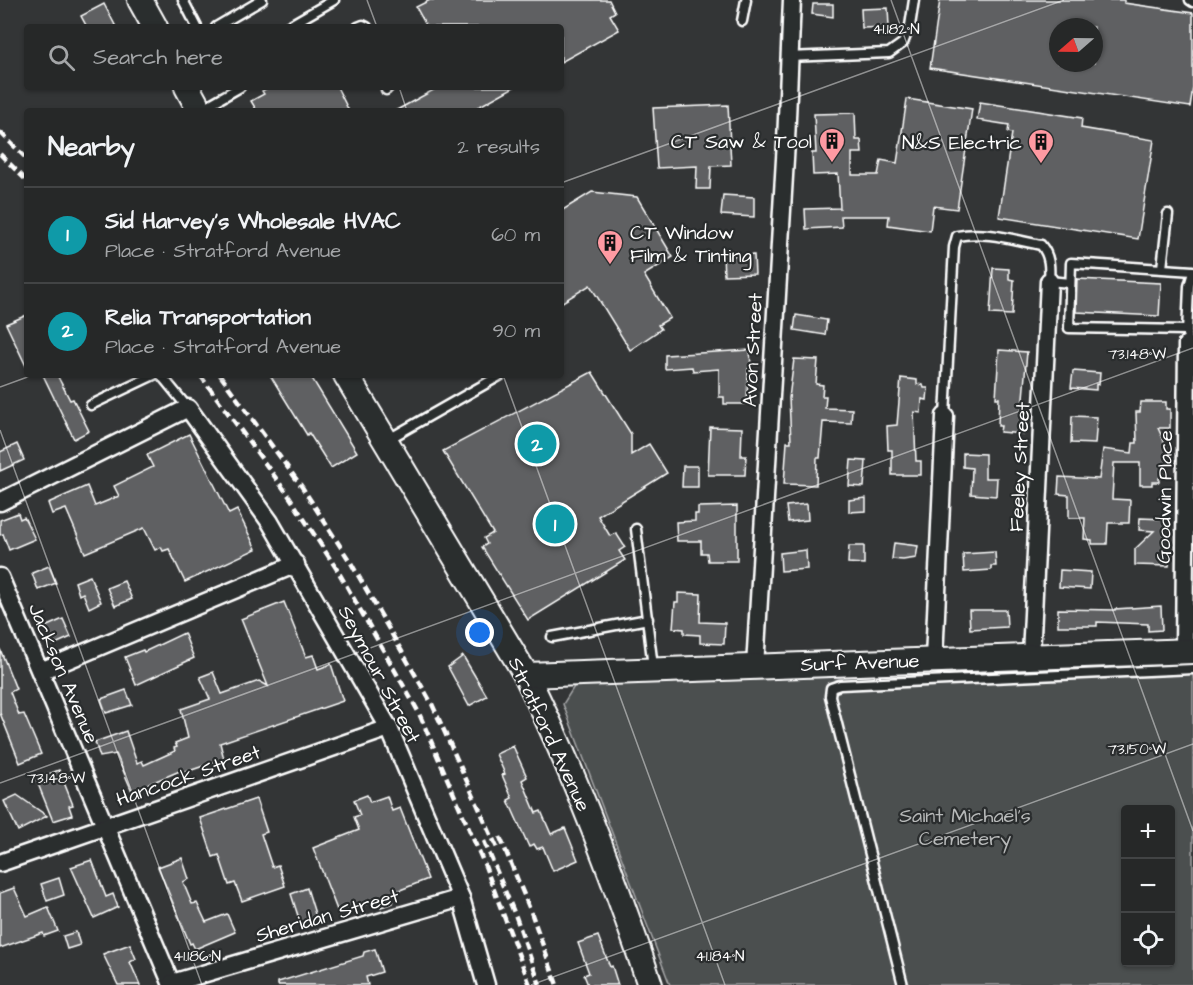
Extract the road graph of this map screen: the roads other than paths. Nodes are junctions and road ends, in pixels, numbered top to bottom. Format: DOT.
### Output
graph roads {
  1 [pos="140,0"];
  2 [pos="183,0"];
  3 [pos="262,0"];
  4 [pos="334,0"];
  5 [pos="746,0"];
  6 [pos="792,0"];
  7 [pos="914,0"];
  8 [pos="742,21"];
  9 [pos="153,24"];
  10 [pos="195,24"];
  11 [pos="221,24"];
  12 [pos="292,24"];
  13 [pos="788,57"];
  14 [pos="189,90"];
  15 [pos="235,90"];
  16 [pos="198,108"];
  17 [pos="205,108"];
  18 [pos="1168,214"];
  19 [pos="1162,268"];
  20 [pos="1193,272"];
  21 [pos="1049,280"];
  22 [pos="1070,283"];
  23 [pos="1187,337"];
  24 [pos="148,378"];
  25 [pos="163,378"];
  26 [pos="348,378"];
  27 [pos="496,378"];
  28 [pos="91,405"];
  29 [pos="188,408"];
  30 [pos="945,416"];
  31 [pos="386,441"];
  32 [pos="0,502"];
  33 [pos="636,529"];
  34 [pos="296,564"];
  35 [pos="0,577"];
  36 [pos="648,619"];
  37 [pos="552,637"];
  38 [pos="1031,656"];
  39 [pos="1190,657"];
  40 [pos="934,659"];
  41 [pos="755,667"];
  42 [pos="41,671"];
  43 [pos="653,671"];
  44 [pos="526,675"];
  45 [pos="389,728"];
  46 [pos="106,825"];
  47 [pos="0,863"];
  48 [pos="460,898"];
  49 [pos="172,984"];
  50 [pos="486,985"];
  51 [pos="650,985"];
  52 [pos="903,985"];
  1 -- 9 [label="main road"];
  2 -- 10 [label="lane"];
  3 -- 11 [label="lane"];
  4 -- 12 [label="lane"];
  5 -- 8 [label="lane"];
  6 -- 13 [label="street, Avon Street"];
  7 -- 13 [label="lane"];
  13 -- 41 [label="street, Avon Street"];
  14 -- 16 [label="main road"];
  15 -- 17 [label="lane"];
  18 -- 19 [label="lane"];
  19 -- 20 [label="lane"];
  19 -- 22 [label="lane"];
  20 -- 23 [label="lane"];
  21 -- 22 [label="lane"];
  21 -- 30 [label="lane"];
  21 -- 38 [label="street, Feeley Street"];
  22 -- 23 [label="lane"];
  23 -- 39 [label="street, Goodwin Place"];
  24 -- 28 [label="lane"];
  25 -- 29 [label="lane"];
  26 -- 31 [label="main road, Stratford Avenue"];
  27 -- 31 [label="lane"];
  29 -- 32 [label="street"];
  29 -- 34 [label="street, Seymour Street"];
  30 -- 40 [label="street"];
  31 -- 44 [label="main road, Stratford Avenue"];
  33 -- 36 [label="lane"];
  34 -- 42 [label="street"];
  34 -- 45 [label="street, Seymour Street"];
  35 -- 42 [label="street, Jackson Avenue"];
  36 -- 37 [label="lane"];
  36 -- 43 [label="lane"];
  38 -- 39 [label="main road, Surf Avenue"];
  38 -- 40 [label="main road, Surf Avenue"];
  39 -- 52 [label="lane"];
  40 -- 41 [label="main road, Surf Avenue"];
  41 -- 43 [label="main road, Surf Avenue"];
  42 -- 46 [label="street, Jackson Avenue"];
  43 -- 44 [label="main road, Surf Avenue"];
  44 -- 51 [label="main road, Stratford Avenue"];
  45 -- 46 [label="street, Hancock Street"];
  45 -- 48 [label="street, Seymour Street"];
  46 -- 47 [label="street, Hancock Street"];
  46 -- 49 [label="street, Jackson Avenue"];
  48 -- 49 [label="street, Sheridan Street"];
  48 -- 50 [label="street, Seymour Street"];
}
